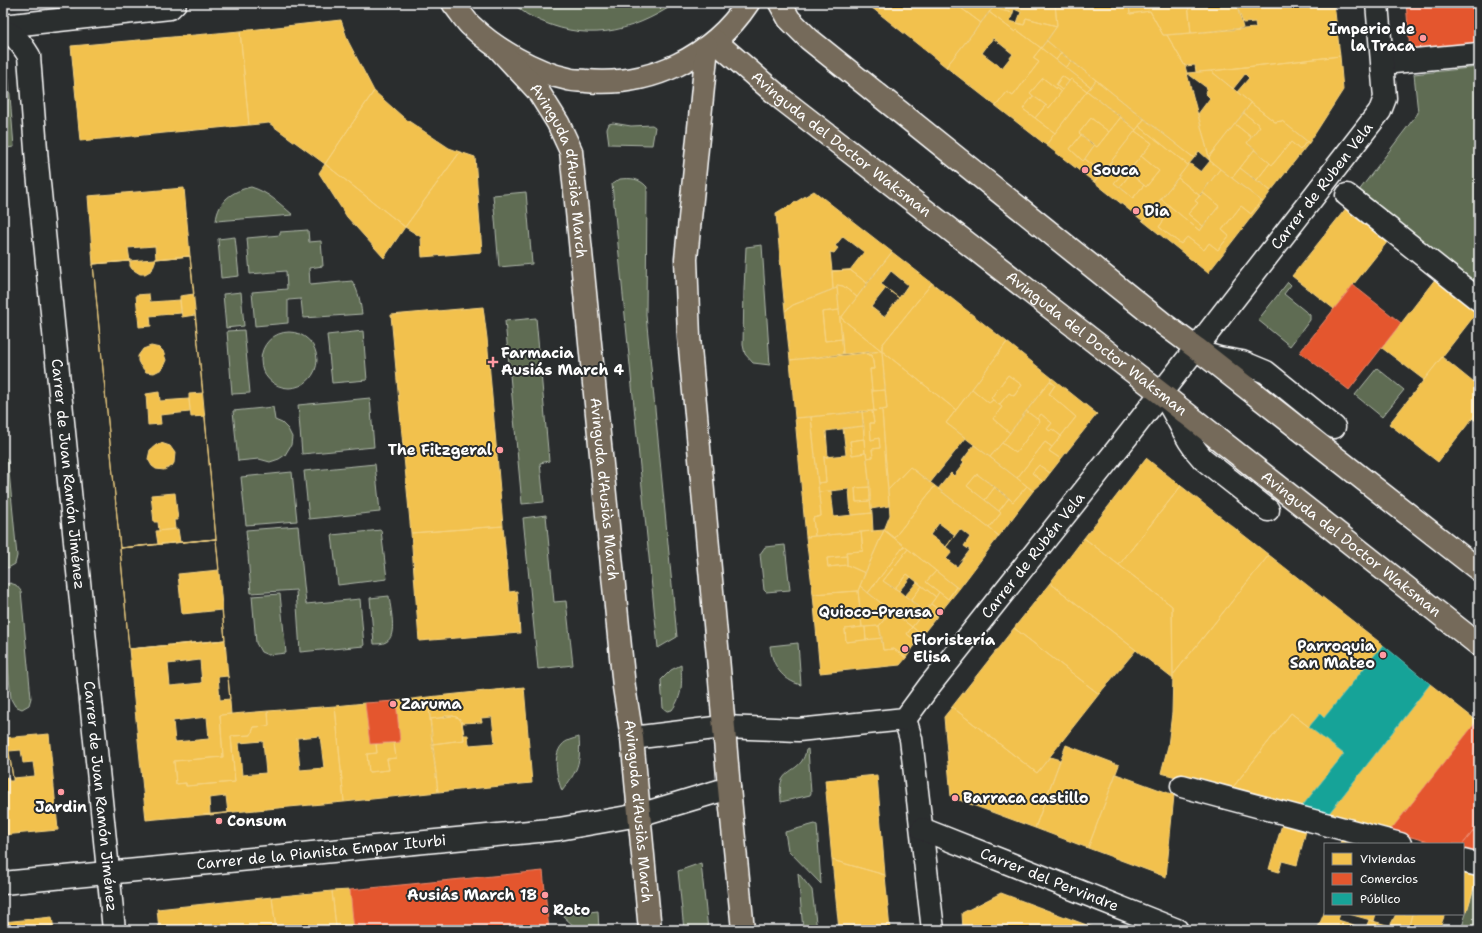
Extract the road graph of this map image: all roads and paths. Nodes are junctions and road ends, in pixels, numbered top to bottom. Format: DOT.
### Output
graph roads {
  1 [pos="175,3"];
  2 [pos="454,3"];
  3 [pos="748,3"];
  4 [pos="780,3"];
  5 [pos="1377,3"];
  6 [pos="3,26"];
  7 [pos="3,31"];
  8 [pos="711,44"];
  9 [pos="498,48"];
  10 [pos="1479,54"];
  11 [pos="1383,63"];
  12 [pos="1346,195"];
  13 [pos="1479,300"];
  14 [pos="1199,350"];
  15 [pos="1162,394"];
  16 [pos="1334,427"];
  17 [pos="1268,510"];
  18 [pos="1479,570"];
  19 [pos="1479,645"];
  20 [pos="905,719"];
  21 [pos="723,726"];
  22 [pos="632,738"];
  23 [pos="1182,786"];
  24 [pos="729,788"];
  25 [pos="639,815"];
  26 [pos="922,830"];
  27 [pos="1396,843"];
  28 [pos="1464,861"];
  29 [pos="1479,865"];
  30 [pos="108,873"];
  31 [pos="3,883"];
  32 [pos="114,930"];
  33 [pos="650,930"];
  34 [pos="743,930"];
  35 [pos="933,930"];
  36 [pos="1177,930"];
  1 -- 6 [label="street"];
  2 -- 9 [label="main road"];
  3 -- 8 [label="main road"];
  4 -- 14 [label="main road"];
  5 -- 11 [label="street, Carrer de Ruben Vela"];
  7 -- 30 [label="street, Carrer de Juan Ramón Jiménez"];
  8 -- 9 [label="main road"];
  8 -- 15 [label="main road, Avinguda del Doctor Waksman"];
  8 -- 21 [label="main road"];
  9 -- 22 [label="main road, Avinguda d'Ausiàs March"];
  10 -- 11 [label="street"];
  11 -- 14 [label="street, Carrer de Ruben Vela"];
  12 -- 13 [label="street"];
  14 -- 15 [label="street, Carrer de Ruben Vela"];
  14 -- 16 [label="street"];
  14 -- 18 [label="main road"];
  15 -- 17 [label="street"];
  15 -- 19 [label="main road, Avinguda del Doctor Waksman"];
  15 -- 20 [label="street, Carrer de Rubén Vela"];
  20 -- 21 [label="street"];
  20 -- 26 [label="street"];
  21 -- 22 [label="street"];
  21 -- 24 [label="main road"];
  22 -- 25 [label="main road, Avinguda d'Ausiàs March"];
  23 -- 27 [label="street"];
  24 -- 25 [label="street, Carrer de la Pianista Empar Iturbi"];
  24 -- 34 [label="main road"];
  25 -- 30 [label="street, Carrer de la Pianista Empar Iturbi"];
  25 -- 33 [label="main road, Avinguda d'Ausiàs March"];
  26 -- 35 [label="street"];
  26 -- 36 [label="street, Carrer del Pervindre"];
  28 -- 29 [label="street"];
  30 -- 31 [label="street, Carrer de la Pianista Empar Iturbi"];
  30 -- 32 [label="street, Carrer de Juan Ramón Jiménez"];
}
